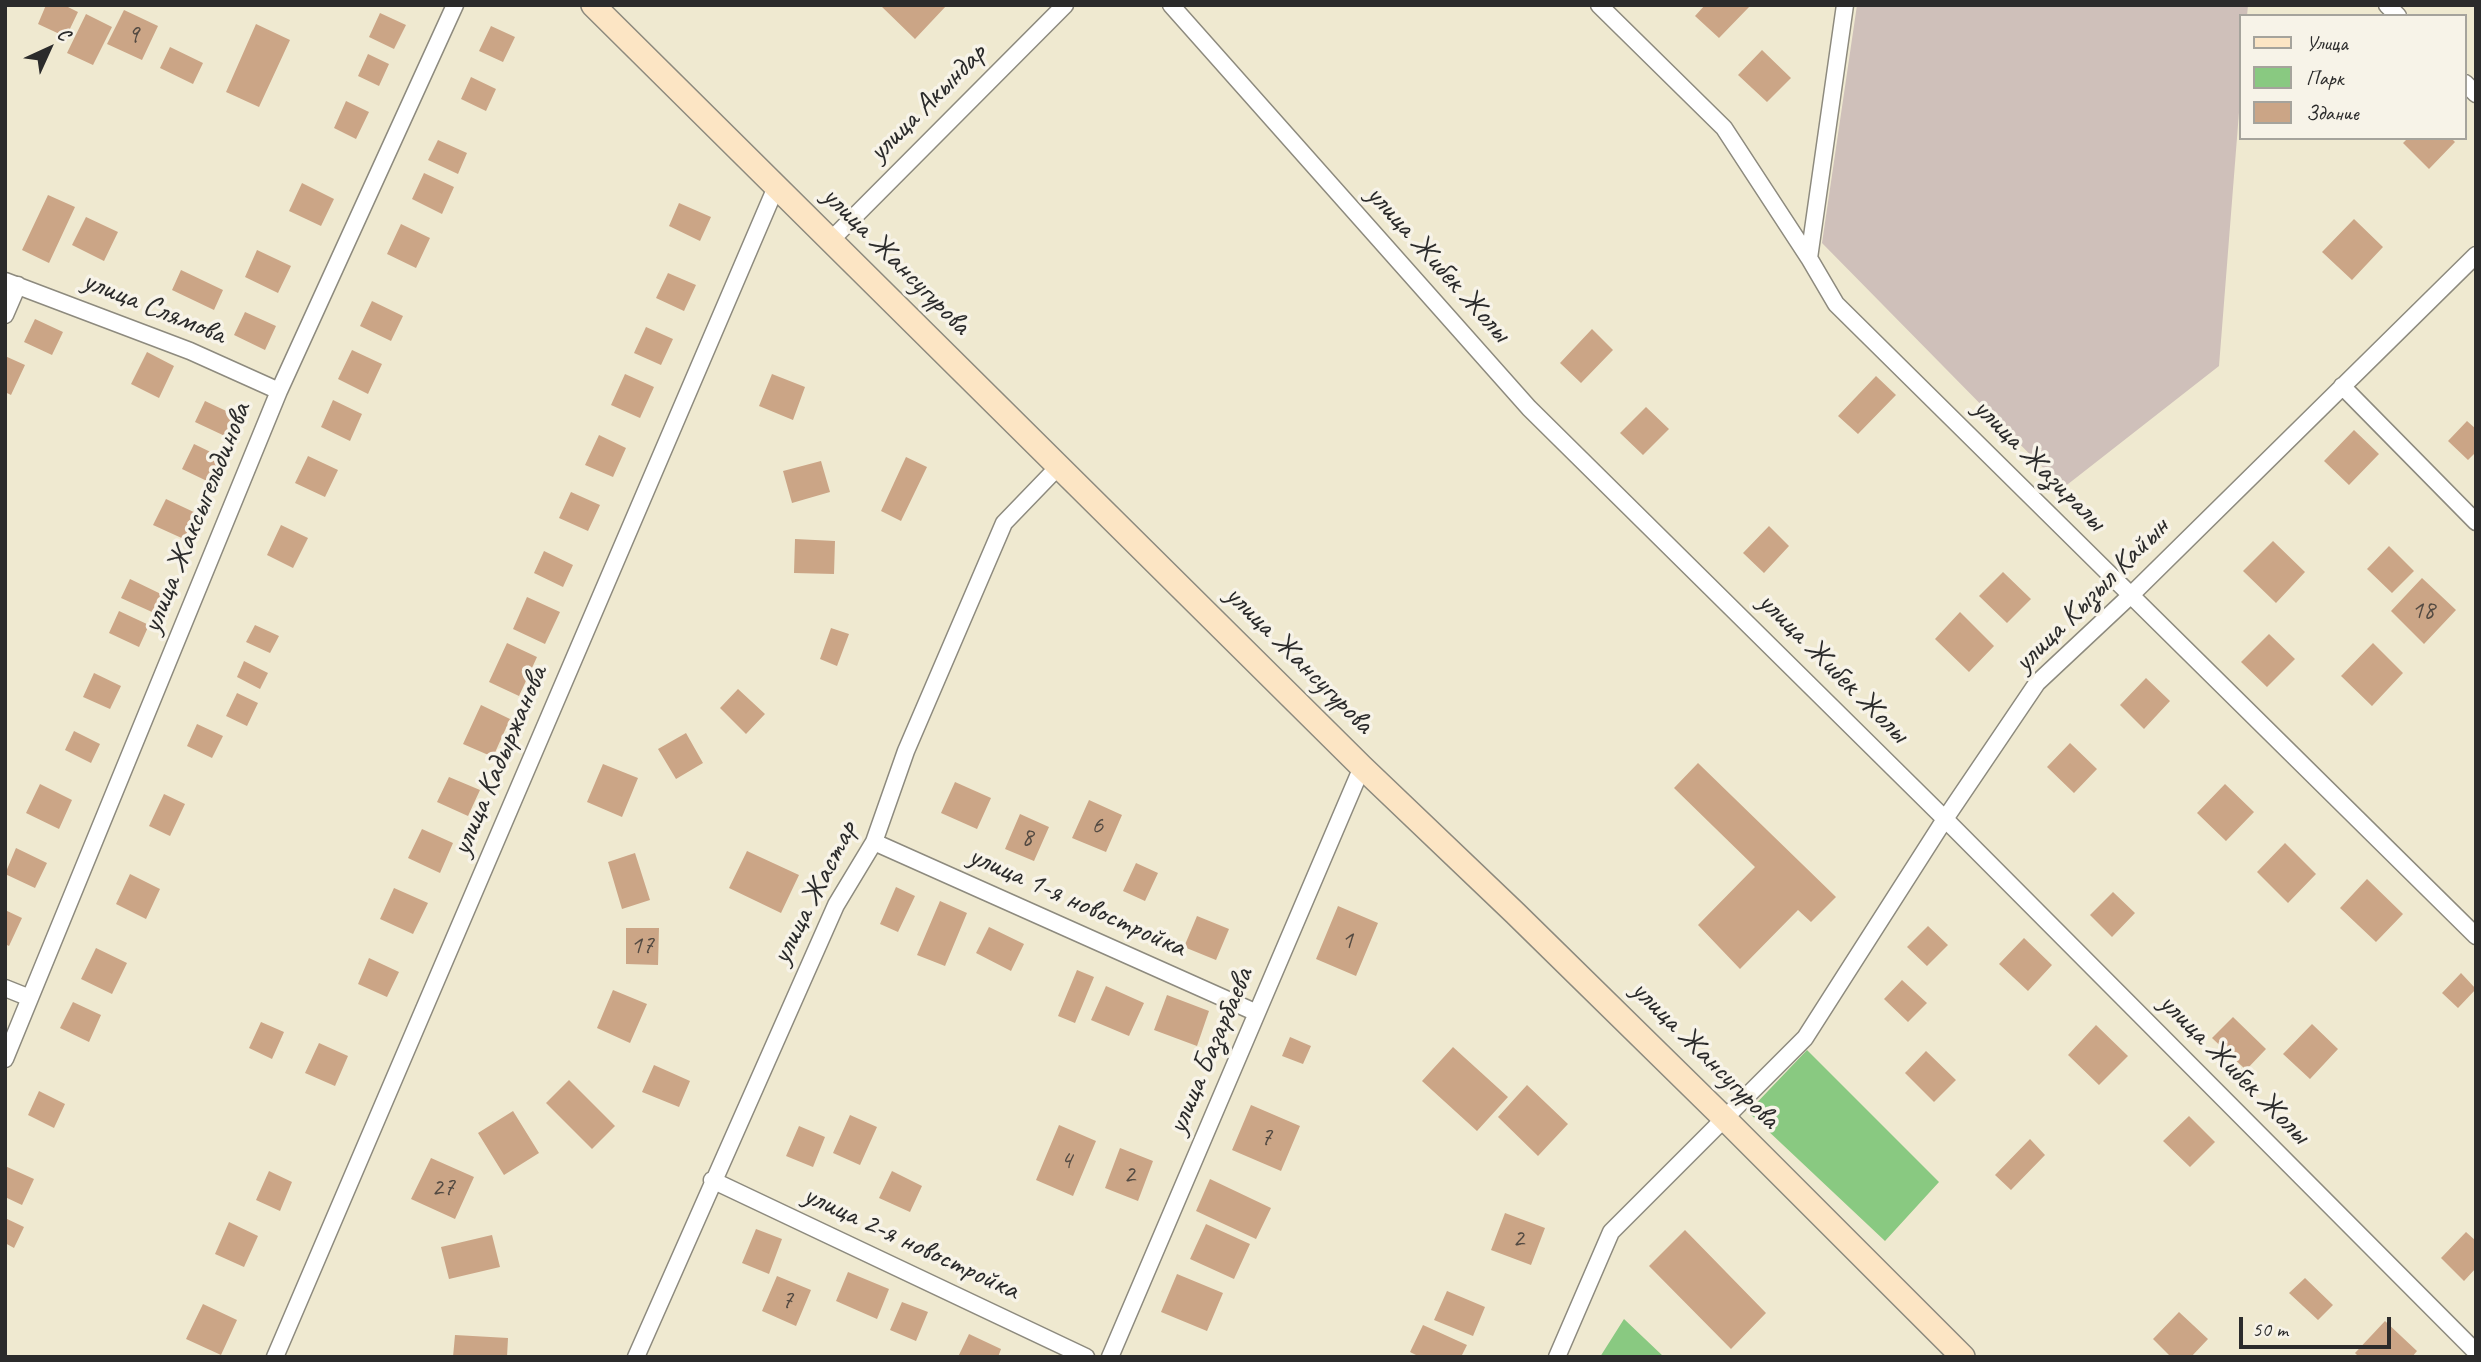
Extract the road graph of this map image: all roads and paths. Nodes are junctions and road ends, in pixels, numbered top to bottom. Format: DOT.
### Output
graph roads {
  1 [pos="455,5"];
  2 [pos="593,5"];
  3 [pos="1065,5"];
  4 [pos="1171,5"];
  5 [pos="1599,5"];
  6 [pos="1845,5"];
  7 [pos="776,187"];
  8 [pos="831,240"];
  9 [pos="2476,255"];
  10 [pos="1809,257"];
  11 [pos="12,283"];
  12 [pos="5,315"];
  13 [pos="2342,386"];
  14 [pos="279,391"];
  15 [pos="1059,466"];
  16 [pos="2476,522"];
  17 [pos="2131,595"];
  18 [pos="1362,767"];
  19 [pos="1945,819"];
  20 [pos="874,842"];
  21 [pos="2476,936"];
  22 [pos="5,988"];
  23 [pos="30,998"];
  24 [pos="1257,1013"];
  25 [pos="5,1059"];
  26 [pos="1724,1118"];
  27 [pos="712,1180"];
  28 [pos="2476,1352"];
  29 [pos="275,1357"];
  30 [pos="636,1357"];
  31 [pos="1086,1357"];
  32 [pos="1110,1357"];
  33 [pos="1557,1357"];
  34 [pos="1963,1357"];
  1 -- 14 [label="street, улица Жаксыгельдинова"];
  2 -- 7 [label="main road, улица Жансугурова"];
  3 -- 8 [label="street, улица Акындар"];
  4 -- 19 [label="street, улица Жибек Жолы"];
  5 -- 10 [label="street, улица Жазиралы"];
  6 -- 10 [label="street"];
  7 -- 8 [label="main road, улица Жансугурова"];
  7 -- 29 [label="street, улица Кадыржанова"];
  8 -- 15 [label="main road, улица Жансугурова"];
  9 -- 13 [label="street, улица Кызыл Кайын"];
  10 -- 17 [label="street, улица Жазиралы"];
  11 -- 12 [label="street"];
  11 -- 14 [label="street, улица Слямова"];
  13 -- 16 [label="street"];
  13 -- 17 [label="street, улица Кызыл Кайын"];
  14 -- 23 [label="street, улица Жаксыгельдинова"];
  15 -- 18 [label="main road, улица Жансугурова"];
  15 -- 20 [label="street, улица Жастар"];
  17 -- 19 [label="street, улица Кызыл Кайын"];
  17 -- 21 [label="street, улица Жазиралы"];
  18 -- 24 [label="street, улица Базарбаева"];
  18 -- 26 [label="main road, улица Жансугурова"];
  19 -- 26 [label="street, улица Кызыл Кайын"];
  19 -- 28 [label="street, улица Жибек Жолы"];
  20 -- 24 [label="street, улица 1-я новостройка"];
  20 -- 27 [label="street, улица Жастар"];
  22 -- 23 [label="street"];
  23 -- 25 [label="street, улица Жаксыгельдинова"];
  24 -- 32 [label="street, улица Базарбаева"];
  26 -- 33 [label="street, улица Кызыл Кайын"];
  26 -- 34 [label="main road, улица Жансугурова"];
  27 -- 30 [label="street, улица Жастар"];
  27 -- 31 [label="street, улица 2-я новостройка"];
}
